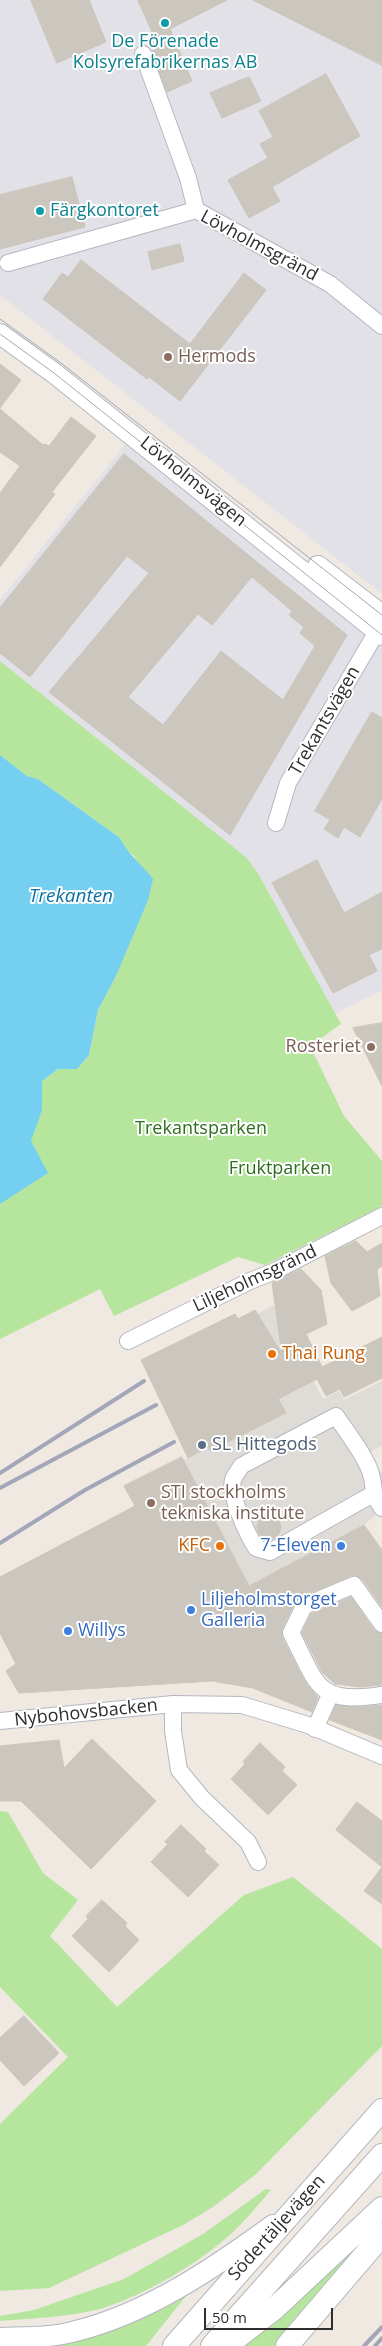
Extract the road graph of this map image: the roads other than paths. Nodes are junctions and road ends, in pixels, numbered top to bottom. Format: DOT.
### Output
graph roads {
  1 [pos="143,54"];
  2 [pos="196,210"];
  3 [pos="8,263"];
  4 [pos="0,319"];
  5 [pos="382,326"];
  6 [pos="0,334"];
  7 [pos="381,626"];
  8 [pos="276,823"];
  9 [pos="382,1216"];
  10 [pos="128,1341"];
  11 [pos="373,1494"];
  12 [pos="382,1508"];
  13 [pos="382,1624"];
  14 [pos="330,1695"];
  15 [pos="382,1696"];
  16 [pos="173,1704"];
  17 [pos="3,1717"];
  18 [pos="315,1728"];
  19 [pos="382,1756"];
  20 [pos="258,1862"];
  21 [pos="382,2110"];
  22 [pos="382,2155"];
  23 [pos="382,2208"];
  24 [pos="293,2211"];
  25 [pos="382,2235"];
  26 [pos="0,2338"];
  27 [pos="174,2346"];
  28 [pos="212,2346"];
  29 [pos="226,2346"];
  30 [pos="287,2346"];
  1 -- 2 [label="street"];
  2 -- 3 [label="street, Lövholmsgränd"];
  2 -- 5 [label="street, Lövholmsgränd"];
  4 -- 7 [label="street, Lövholmsvägen"];
  6 -- 7 [label="street, Lövholmsvägen"];
  7 -- 8 [label="street, Trekantsvägen"];
  9 -- 10 [label="street, Liljeholmsgränd"];
  11 -- 11 [label="street"];
  11 -- 12 [label="street"];
  13 -- 14 [label="street"];
  14 -- 15 [label="street"];
  14 -- 18 [label="street"];
  16 -- 17 [label="street, Nybohovsbacken"];
  16 -- 18 [label="street, Nybohovsbacken"];
  16 -- 20 [label="street, Nybohovsbacken"];
  18 -- 19 [label="street, Nybohovsbacken"];
  21 -- 24 [label="main road, Södertäljevägen"];
  22 -- 28 [label="main road, Södertäljevägen"];
  23 -- 29 [label="main road"];
  24 -- 26 [label="street"];
  24 -- 27 [label="main road, Södertäljevägen"];
  25 -- 30 [label="main road"];
}
